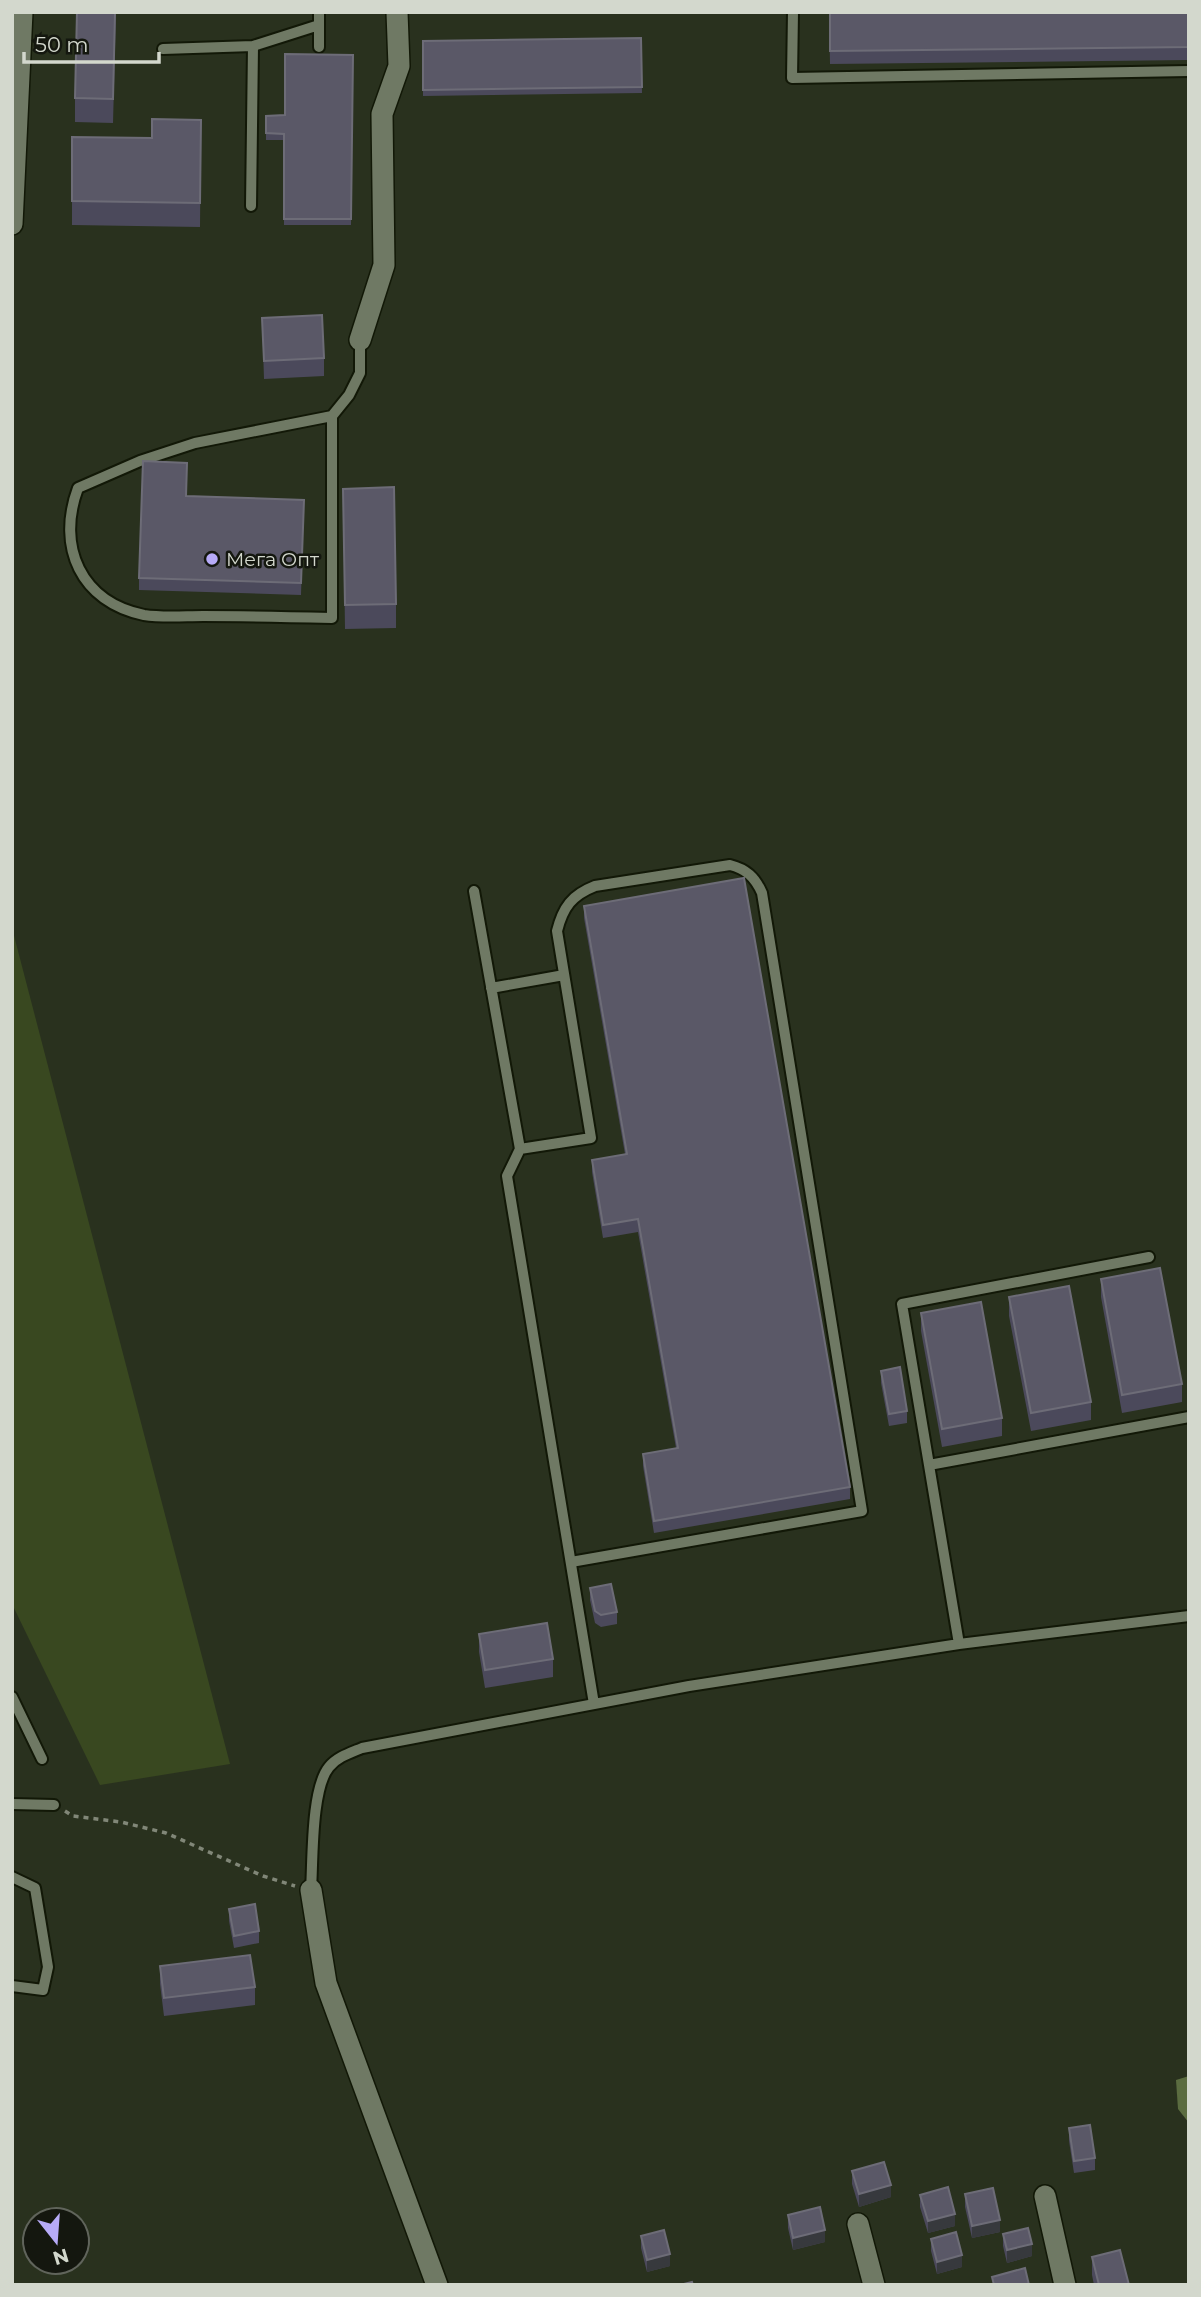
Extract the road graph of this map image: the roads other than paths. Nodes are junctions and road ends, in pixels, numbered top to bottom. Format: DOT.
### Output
graph roads {
  1 [pos="22,12"];
  2 [pos="318,12"];
  3 [pos="397,12"];
  4 [pos="793,12"];
  5 [pos="319,25"];
  6 [pos="253,46"];
  7 [pos="319,47"];
  8 [pos="163,49"];
  9 [pos="1189,71"];
  10 [pos="251,206"];
  11 [pos="12,224"];
  12 [pos="360,340"];
  13 [pos="332,416"];
  14 [pos="474,891"];
  15 [pos="564,975"];
  16 [pos="491,988"];
  17 [pos="520,1149"];
  18 [pos="1149,1257"];
  19 [pos="1189,1417"];
  20 [pos="929,1465"];
  21 [pos="571,1562"];
  22 [pos="1189,1616"];
  23 [pos="959,1644"];
  24 [pos="12,1697"];
  25 [pos="594,1704"];
  26 [pos="42,1759"];
  27 [pos="12,1804"];
  28 [pos="54,1805"];
  29 [pos="12,1877"];
  30 [pos="311,1890"];
  31 [pos="12,1986"];
  32 [pos="1045,2196"];
  33 [pos="858,2224"];
  34 [pos="437,2285"];
  35 [pos="874,2285"];
  36 [pos="1065,2285"];
  1 -- 11 [label="street"];
  2 -- 5 [label="lane"];
  3 -- 12 [label="street"];
  4 -- 9 [label="lane"];
  5 -- 6 [label="lane"];
  5 -- 7 [label="lane"];
  6 -- 8 [label="lane"];
  6 -- 10 [label="lane"];
  12 -- 13 [label="lane"];
  13 -- 13 [label="lane"];
  14 -- 16 [label="lane"];
  15 -- 16 [label="lane"];
  15 -- 17 [label="lane"];
  15 -- 21 [label="lane"];
  16 -- 17 [label="lane"];
  17 -- 21 [label="lane"];
  18 -- 20 [label="lane"];
  19 -- 20 [label="lane"];
  20 -- 23 [label="lane"];
  21 -- 25 [label="lane"];
  22 -- 23 [label="lane"];
  23 -- 25 [label="lane"];
  24 -- 26 [label="lane"];
  25 -- 30 [label="lane"];
  27 -- 28 [label="lane"];
  29 -- 31 [label="lane"];
  30 -- 34 [label="street"];
  32 -- 36 [label="street"];
  33 -- 35 [label="street"];
}
